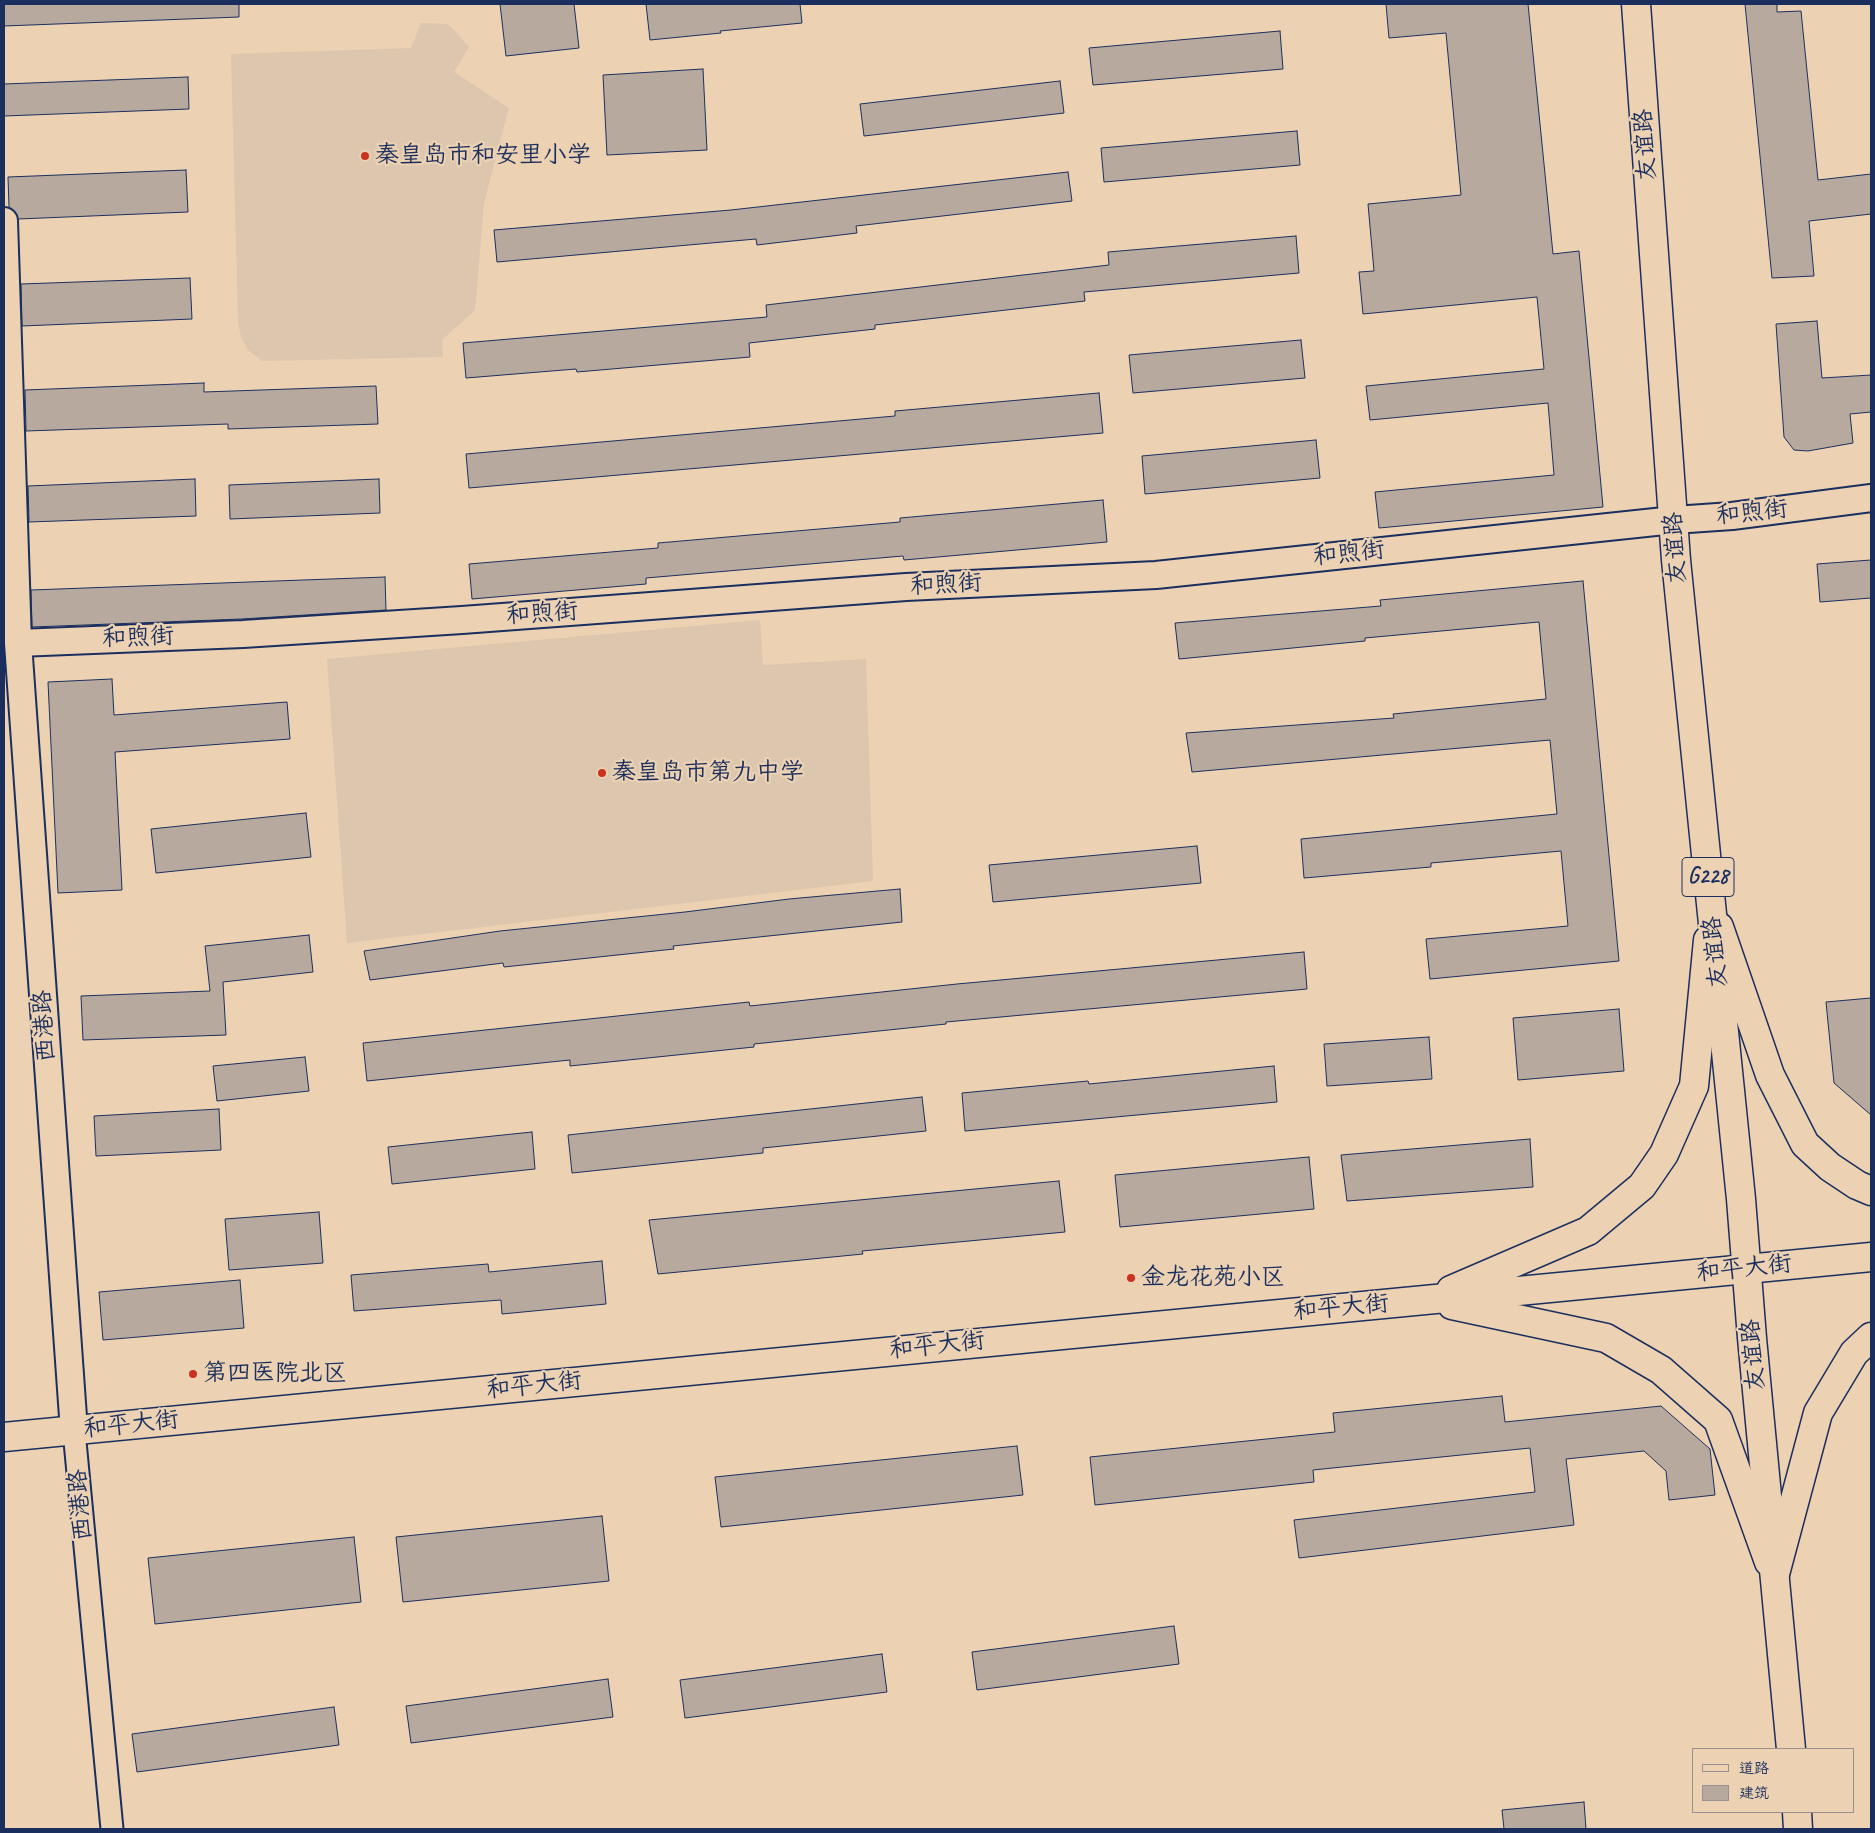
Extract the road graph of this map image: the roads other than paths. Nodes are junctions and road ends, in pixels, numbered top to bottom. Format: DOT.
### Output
graph roads {
  1 [pos="1636,4"];
  2 [pos="4,222"];
  3 [pos="1871,498"];
  4 [pos="1674,520"];
  5 [pos="18,643"];
  6 [pos="1711,905"];
  7 [pos="1871,1191"];
  8 [pos="1871,1257"];
  9 [pos="1747,1270"];
  10 [pos="1426,1300"];
  11 [pos="1871,1337"];
  12 [pos="74,1431"];
  13 [pos="4,1437"];
  14 [pos="1774,1578"];
  15 [pos="1791,1748"];
  16 [pos="1797,1813"];
  17 [pos="112,1829"];
  18 [pos="1798,1829"];
  1 -- 4 [label="main road, 友谊路 / G228"];
  2 -- 5 [label="street, 西港路"];
  3 -- 4 [label="street, 和煦街"];
  4 -- 5 [label="street, 和煦街"];
  4 -- 6 [label="main road, 友谊路 / G228"];
  5 -- 12 [label="street, 西港路"];
  6 -- 7 [label="main road"];
  6 -- 9 [label="main road, 友谊路 / G228"];
  6 -- 10 [label="main road"];
  8 -- 9 [label="main road, 和平大街"];
  9 -- 10 [label="main road, 和平大街"];
  9 -- 14 [label="main road, 友谊路 / G228"];
  10 -- 12 [label="main road, 和平大街"];
  10 -- 14 [label="main road"];
  11 -- 14 [label="main road"];
  12 -- 13 [label="main road, 和平大街"];
  12 -- 17 [label="street, 西港路"];
  14 -- 15 [label="main road, 友谊路 / G228"];
  16 -- 18 [label="main road"];
}
